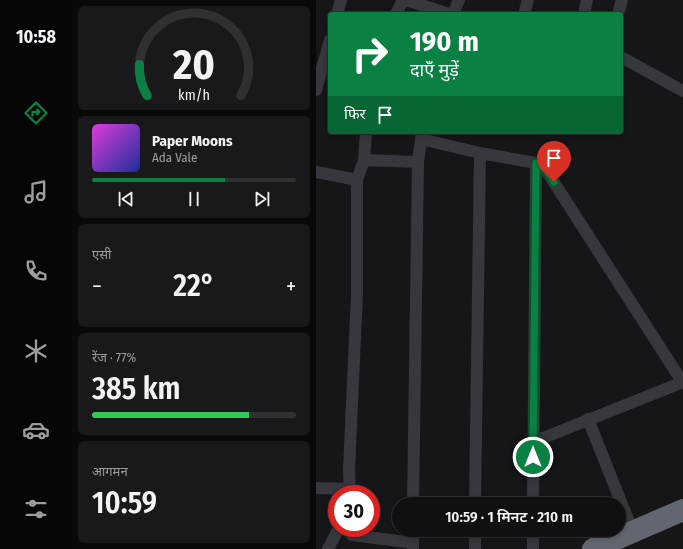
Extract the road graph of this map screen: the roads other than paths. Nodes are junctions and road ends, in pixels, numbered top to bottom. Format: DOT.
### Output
graph roads {
  1 [pos="341,0"];
  2 [pos="403,0"];
  3 [pos="459,0"];
  4 [pos="528,0"];
  5 [pos="587,0"];
  6 [pos="622,0"];
  7 [pos="414,1"];
  8 [pos="338,12"];
  9 [pos="397,12"];
  10 [pos="443,12"];
  11 [pos="454,12"];
  12 [pos="525,12"];
  13 [pos="584,12"];
  14 [pos="619,12"];
  15 [pos="328,48"];
  16 [pos="623,58"];
  17 [pos="323,67"];
  18 [pos="316,90"];
  19 [pos="683,91"];
  20 [pos="366,134"];
  21 [pos="422,135"];
  22 [pos="480,153"];
  23 [pos="364,160"];
  24 [pos="418,162"];
  25 [pos="536,163"];
  26 [pos="316,172"];
  27 [pos="357,180"];
  28 [pos="683,382"];
  29 [pos="588,419"];
  30 [pos="533,442"];
  31 [pos="350,485"];
  32 [pos="316,488"];
  33 [pos="328,489"];
  34 [pos="413,497"];
  35 [pos="475,497"];
  36 [pos="533,497"];
  37 [pos="683,510"];
  38 [pos="633,532"];
  39 [pos="334,537"];
  40 [pos="363,537"];
  41 [pos="475,537"];
  42 [pos="533,537"];
  43 [pos="413,546"];
  44 [pos="328,549"];
  45 [pos="474,549"];
  46 [pos="533,549"];
  47 [pos="593,549"];
  1 -- 8 [label="street"];
  2 -- 9 [label="street"];
  3 -- 11 [label="street"];
  4 -- 12 [label="street"];
  5 -- 13 [label="street"];
  6 -- 14 [label="street"];
  7 -- 10 [label="street"];
  15 -- 17 [label="street"];
  16 -- 19 [label="street"];
  17 -- 18 [label="street"];
  20 -- 23 [label="street"];
  21 -- 22 [label="street"];
  21 -- 24 [label="street"];
  22 -- 25 [label="street"];
  22 -- 35 [label="street"];
  23 -- 24 [label="street"];
  23 -- 27 [label="street"];
  24 -- 34 [label="street"];
  25 -- 28 [label="street"];
  25 -- 30 [label="street"];
  26 -- 27 [label="street"];
  27 -- 31 [label="street"];
  28 -- 29 [label="street"];
  29 -- 30 [label="street"];
  29 -- 38 [label="street"];
  30 -- 36 [label="street"];
  32 -- 33 [label="street"];
  37 -- 38 [label="highway"];
  38 -- 47 [label="highway"];
  39 -- 44 [label="street"];
  40 -- 43 [label="street"];
  41 -- 45 [label="street"];
  42 -- 46 [label="street"];
}
